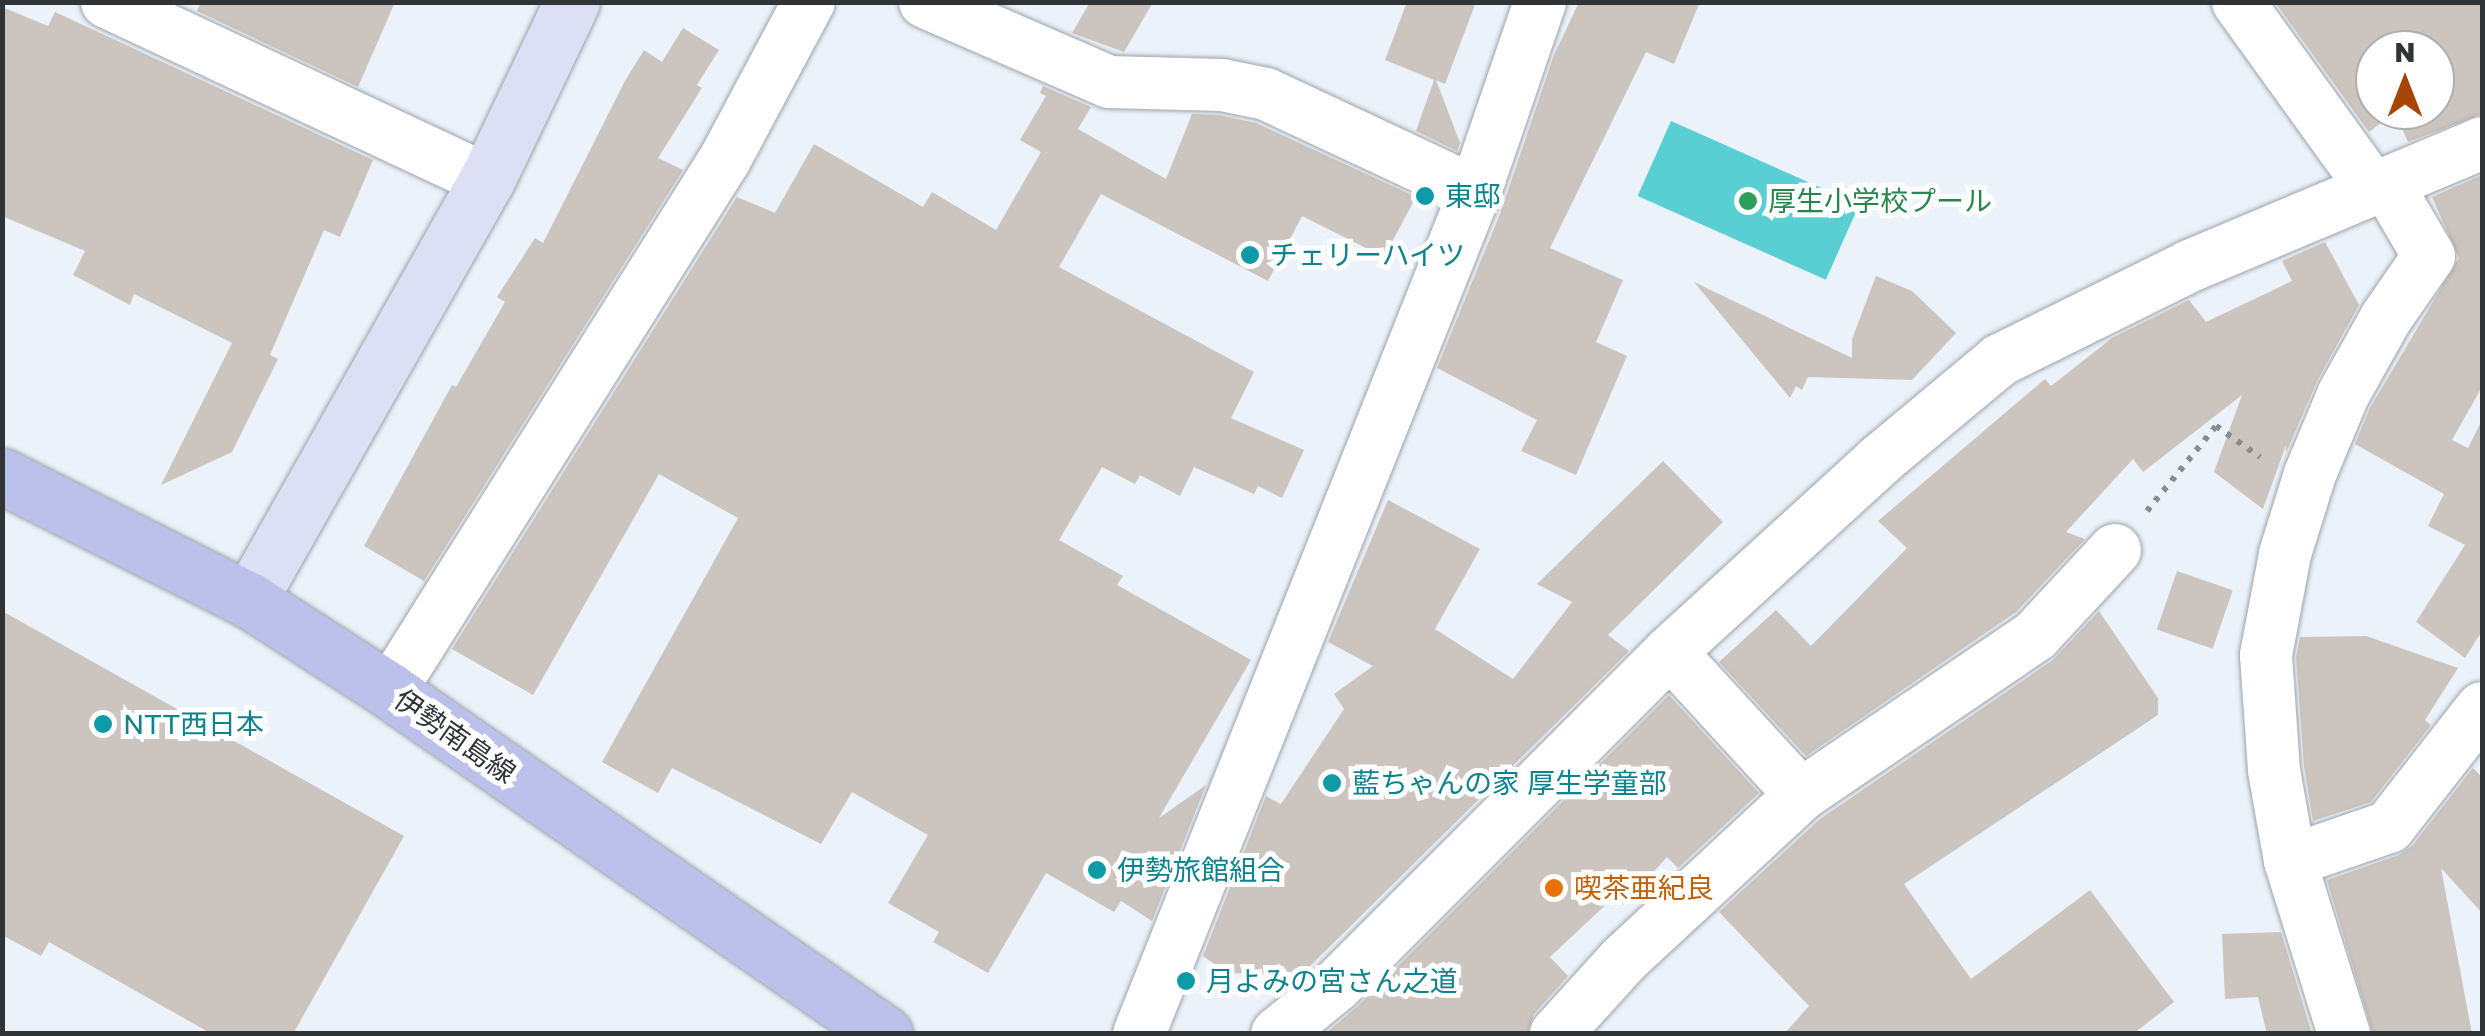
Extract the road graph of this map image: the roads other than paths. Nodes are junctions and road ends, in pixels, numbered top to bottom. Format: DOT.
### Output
graph roads {
  1 [pos="107,2"];
  2 [pos="572,2"];
  3 [pos="810,2"];
  4 [pos="925,2"];
  5 [pos="1540,2"];
  6 [pos="2238,2"];
  7 [pos="171,16"];
  8 [pos="2482,144"];
  9 [pos="487,180"];
  10 [pos="2379,186"];
  11 [pos="1475,192"];
  12 [pos="2,476"];
  13 [pos="2115,550"];
  14 [pos="249,600"];
  15 [pos="1670,652"];
  16 [pos="390,692"];
  17 [pos="2482,708"];
  18 [pos="1801,795"];
  19 [pos="2290,861"];
  20 [pos="885,1034"];
  21 [pos="1139,1034"];
  22 [pos="1277,1034"];
  23 [pos="1556,1034"];
  24 [pos="2344,1034"];
  1 -- 7 [label="street"];
  2 -- 9 [label="street"];
  3 -- 16 [label="street"];
  4 -- 11 [label="street"];
  5 -- 11 [label="street"];
  6 -- 10 [label="street"];
  7 -- 9 [label="street"];
  8 -- 10 [label="street"];
  9 -- 14 [label="street"];
  10 -- 15 [label="street"];
  10 -- 19 [label="street"];
  11 -- 21 [label="street"];
  12 -- 14 [label="main road, 伊勢南島線"];
  13 -- 18 [label="street"];
  14 -- 16 [label="main road, 伊勢南島線"];
  15 -- 18 [label="street"];
  15 -- 22 [label="street"];
  16 -- 20 [label="main road, 伊勢南島線"];
  17 -- 19 [label="street"];
  18 -- 23 [label="street"];
  19 -- 24 [label="street"];
}
